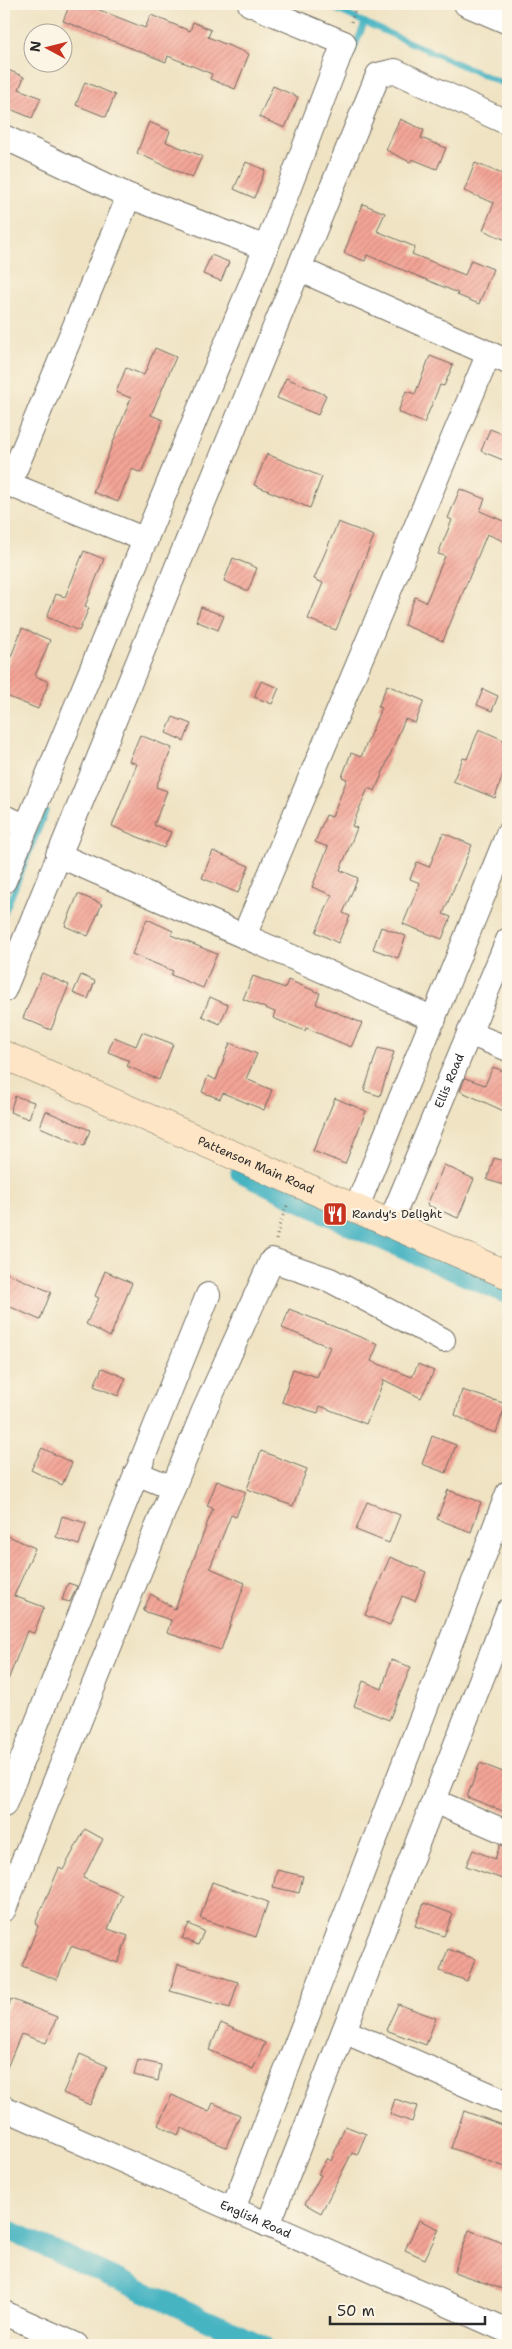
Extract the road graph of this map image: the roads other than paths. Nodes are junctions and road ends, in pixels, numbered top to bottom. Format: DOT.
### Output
graph roads {
  1 [pos="250,4"];
  2 [pos="466,4"];
  3 [pos="508,22"];
  4 [pos="508,123"];
  5 [pos="4,137"];
  6 [pos="129,196"];
  7 [pos="266,248"];
  8 [pos="299,269"];
  9 [pos="499,358"];
  10 [pos="6,483"];
  11 [pos="146,540"];
  12 [pos="4,817"];
  13 [pos="26,826"];
  14 [pos="508,834"];
  15 [pos="58,855"];
  16 [pos="4,881"];
  17 [pos="244,936"];
  18 [pos="508,940"];
  19 [pos="4,990"];
  20 [pos="434,1019"];
  21 [pos="469,1033"];
  22 [pos="508,1049"];
  23 [pos="4,1055"];
  24 [pos="356,1209"];
  25 [pos="390,1224"];
  26 [pos="508,1275"];
  27 [pos="208,1295"];
  28 [pos="443,1340"];
  29 [pos="136,1473"];
  30 [pos="173,1488"];
  31 [pos="508,1492"];
  32 [pos="508,1611"];
  33 [pos="434,1801"];
  34 [pos="4,1804"];
  35 [pos="508,1832"];
  36 [pos="4,1909"];
  37 [pos="344,2031"];
  38 [pos="508,2103"];
  39 [pos="4,2108"];
  40 [pos="233,2209"];
  41 [pos="268,2225"];
  42 [pos="4,2313"];
  43 [pos="508,2331"];
  44 [pos="76,2345"];
  1 -- 7 [label="street"];
  2 -- 3 [label="street"];
  4 -- 8 [label="street"];
  5 -- 6 [label="street"];
  6 -- 7 [label="street"];
  6 -- 10 [label="street"];
  7 -- 11 [label="street"];
  8 -- 9 [label="street"];
  8 -- 15 [label="street"];
  9 -- 17 [label="street"];
  10 -- 11 [label="street"];
  11 -- 13 [label="street"];
  12 -- 13 [label="street"];
  13 -- 16 [label="street"];
  14 -- 20 [label="street"];
  15 -- 17 [label="street"];
  15 -- 19 [label="street"];
  17 -- 20 [label="street"];
  18 -- 21 [label="street, Ellis Road"];
  20 -- 24 [label="street"];
  21 -- 22 [label="street"];
  21 -- 25 [label="street, Ellis Road"];
  23 -- 24 [label="street, Pattenson Main Road"];
  24 -- 25 [label="street, Pattenson Main Road"];
  25 -- 26 [label="street, Pattenson Main Road"];
  27 -- 29 [label="street"];
  28 -- 30 [label="street"];
  29 -- 30 [label="street"];
  29 -- 34 [label="street"];
  30 -- 36 [label="street"];
  31 -- 40 [label="street"];
  32 -- 33 [label="street"];
  33 -- 35 [label="street"];
  33 -- 37 [label="street"];
  37 -- 38 [label="street"];
  37 -- 41 [label="street"];
  39 -- 40 [label="street, English Road"];
  40 -- 41 [label="street, English Road"];
  41 -- 43 [label="street, English Road"];
  42 -- 44 [label="street"];
}
